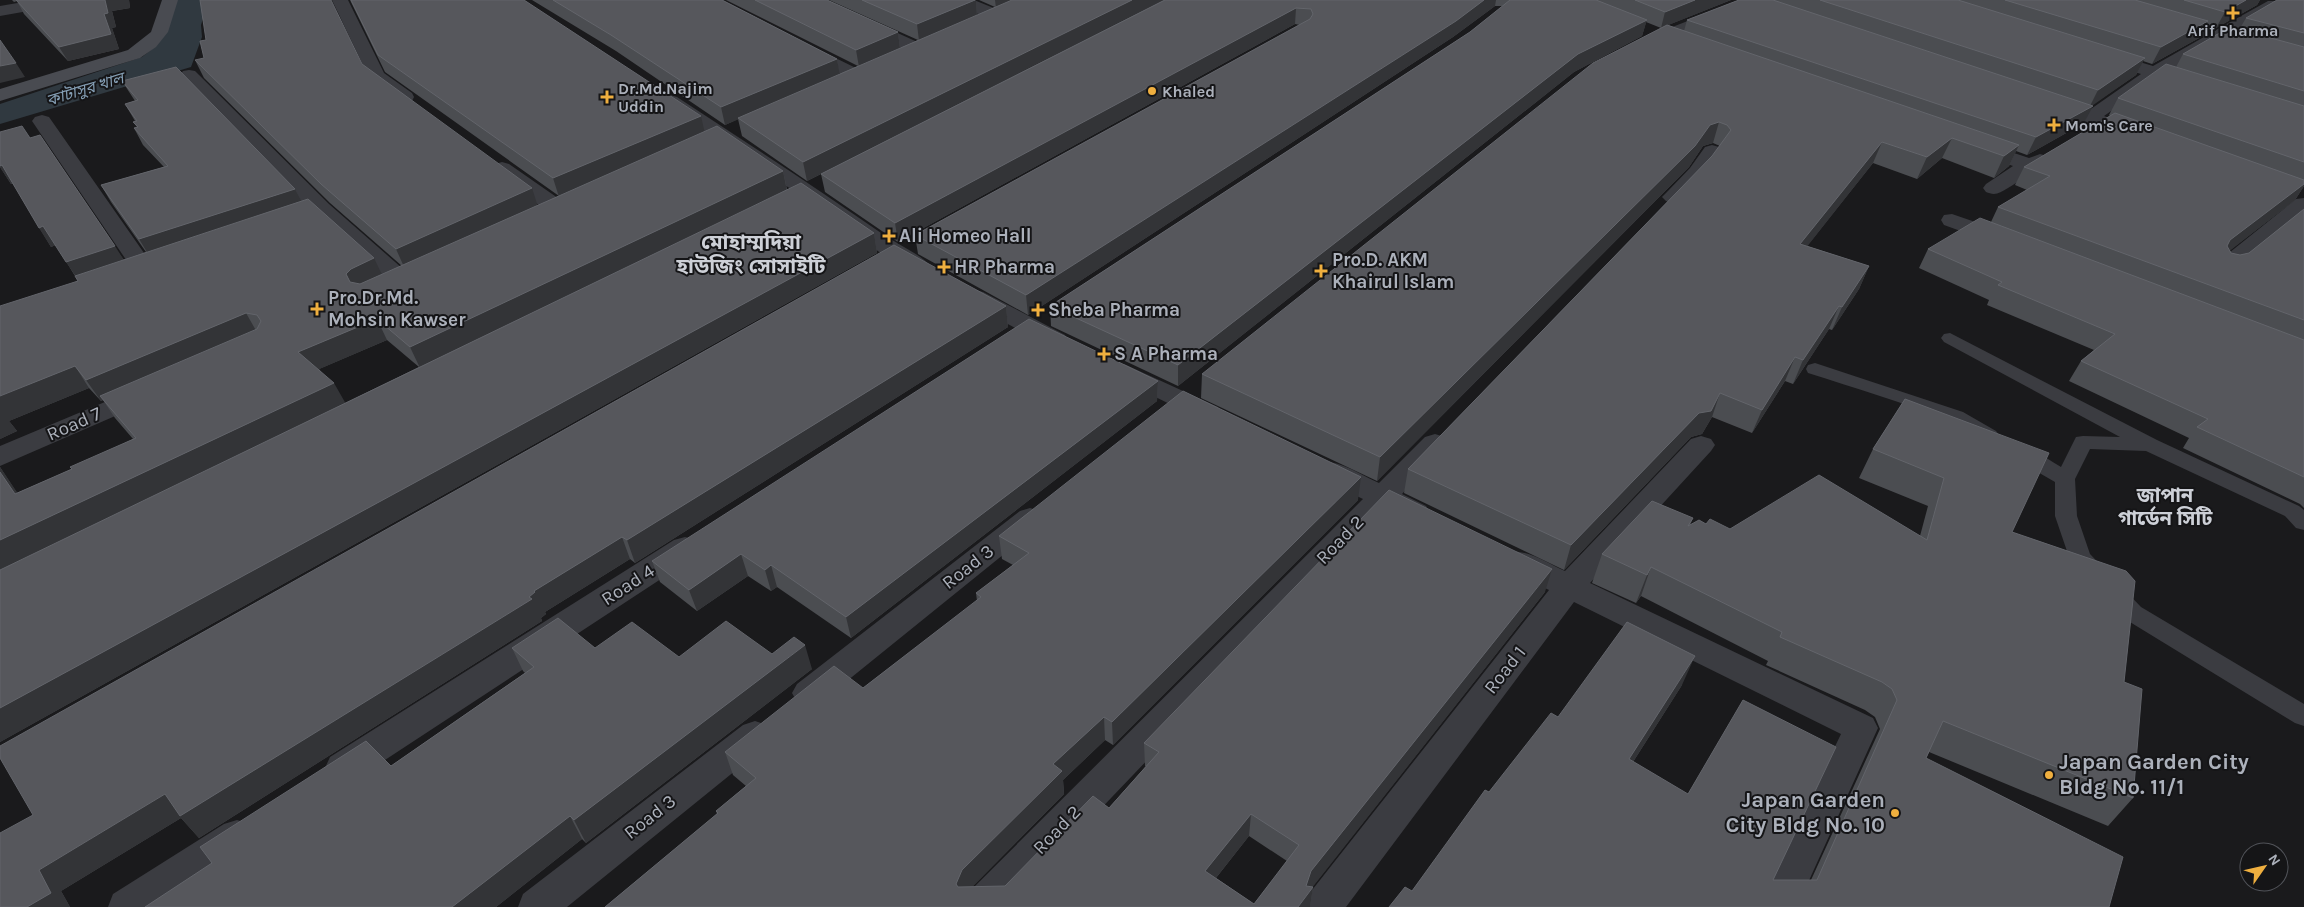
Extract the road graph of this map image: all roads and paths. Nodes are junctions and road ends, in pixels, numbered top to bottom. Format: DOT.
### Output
graph roads {
  1 [pos="62,0"];
  2 [pos="170,0"];
  3 [pos="340,0"];
  4 [pos="812,0"];
  5 [pos="960,0"];
  6 [pos="2095,0"];
  7 [pos="2274,4"];
  8 [pos="1741,5"];
  9 [pos="0,11"];
  10 [pos="970,27"];
  11 [pos="1652,32"];
  12 [pos="2219,36"];
  13 [pos="792,42"];
  14 [pos="1687,45"];
  15 [pos="2090,52"];
  16 [pos="1625,54"];
  17 [pos="2304,61"];
  18 [pos="2155,72"];
  19 [pos="189,75"];
  20 [pos="653,89"];
  21 [pos="2211,90"];
  22 [pos="0,95"];
  23 [pos="2034,98"];
  24 [pos="423,110"];
  25 [pos="2097,120"];
  26 [pos="42,121"];
  27 [pos="2079,137"];
  28 [pos="2149,139"];
  29 [pos="1958,140"];
  30 [pos="2055,151"];
  31 [pos="486,156"];
  32 [pos="1705,162"];
  33 [pos="2031,165"];
  34 [pos="833,178"];
  35 [pos="1993,188"];
  36 [pos="807,191"];
  37 [pos="2301,196"];
  38 [pos="780,204"];
  39 [pos="557,208"];
  40 [pos="1656,214"];
  41 [pos="1952,220"];
  42 [pos="923,239"];
  43 [pos="2026,249"];
  44 [pos="896,254"];
  45 [pos="2227,266"];
  46 [pos="144,268"];
  47 [pos="870,268"];
  48 [pos="403,281"];
  49 [pos="1054,311"];
  50 [pos="1029,327"];
  51 [pos="1950,338"];
  52 [pos="1004,343"];
  53 [pos="1073,348"];
  54 [pos="1100,361"];
  55 [pos="1815,369"];
  56 [pos="1204,381"];
  57 [pos="161,386"];
  58 [pos="1181,399"];
  59 [pos="1158,418"];
  60 [pos="1234,425"];
  61 [pos="1451,426"];
  62 [pos="1701,445"];
  63 [pos="2150,445"];
  64 [pos="0,457"];
  65 [pos="1304,459"];
  66 [pos="2065,479"];
  67 [pos="1382,497"];
  68 [pos="1049,503"];
  69 [pos="1436,522"];
  70 [pos="2304,523"];
  71 [pos="703,537"];
  72 [pos="1498,552"];
  73 [pos="1570,586"];
  74 [pos="2304,716"];
  75 [pos="319,784"];
  76 [pos="260,821"];
  77 [pos="127,907"];
  78 [pos="536,907"];
  79 [pos="981,907"];
  80 [pos="1322,907"];
  81 [pos="1777,907"];
  1 -- 9 [label="street"];
  2 -- 22 [label="street"];
  3 -- 24 [label="street"];
  4 -- 13 [label="street"];
  5 -- 10 [label="street"];
  6 -- 12 [label="street"];
  7 -- 12 [label="street"];
  8 -- 11 [label="street"];
  11 -- 14 [label="street"];
  11 -- 16 [label="street"];
  12 -- 17 [label="street"];
  12 -- 18 [label="street"];
  15 -- 18 [label="street"];
  18 -- 21 [label="street"];
  18 -- 25 [label="street"];
  19 -- 48 [label="street"];
  20 -- 36 [label="street"];
  23 -- 25 [label="street"];
  25 -- 27 [label="street"];
  25 -- 28 [label="street"];
  26 -- 46 [label="street"];
  29 -- 33 [label="street"];
  30 -- 33 [label="street"];
  31 -- 39 [label="street"];
  32 -- 40 [label="street"];
  33 -- 35 [label="street"];
  34 -- 36 [label="street"];
  36 -- 38 [label="street"];
  36 -- 44 [label="street"];
  37 -- 45 [label="street"];
  41 -- 43 [label="street"];
  42 -- 44 [label="street"];
  44 -- 47 [label="street"];
  44 -- 50 [label="street"];
  49 -- 50 [label="street"];
  50 -- 52 [label="street"];
  50 -- 53 [label="street"];
  51 -- 63 [label="lane"];
  54 -- 58 [label="street"];
  55 -- 66 [label="lane"];
  56 -- 58 [label="street"];
  57 -- 64 [label="street, Road 7"];
  58 -- 59 [label="street"];
  58 -- 60 [label="street"];
  61 -- 67 [label="street, Road 2"];
  62 -- 73 [label="street, Road 1"];
  63 -- 66 [label="lane"];
  63 -- 70 [label="lane"];
  65 -- 67 [label="street"];
  66 -- 74 [label="lane"];
  67 -- 69 [label="street"];
  67 -- 79 [label="street, Road 2"];
  68 -- 78 [label="street, Road 3"];
  71 -- 75 [label="street, Road 4"];
  72 -- 73 [label="street"];
  73 -- 80 [label="street, Road 1"];
  73 -- 81 [label="street"];
  76 -- 77 [label="street"];
}
